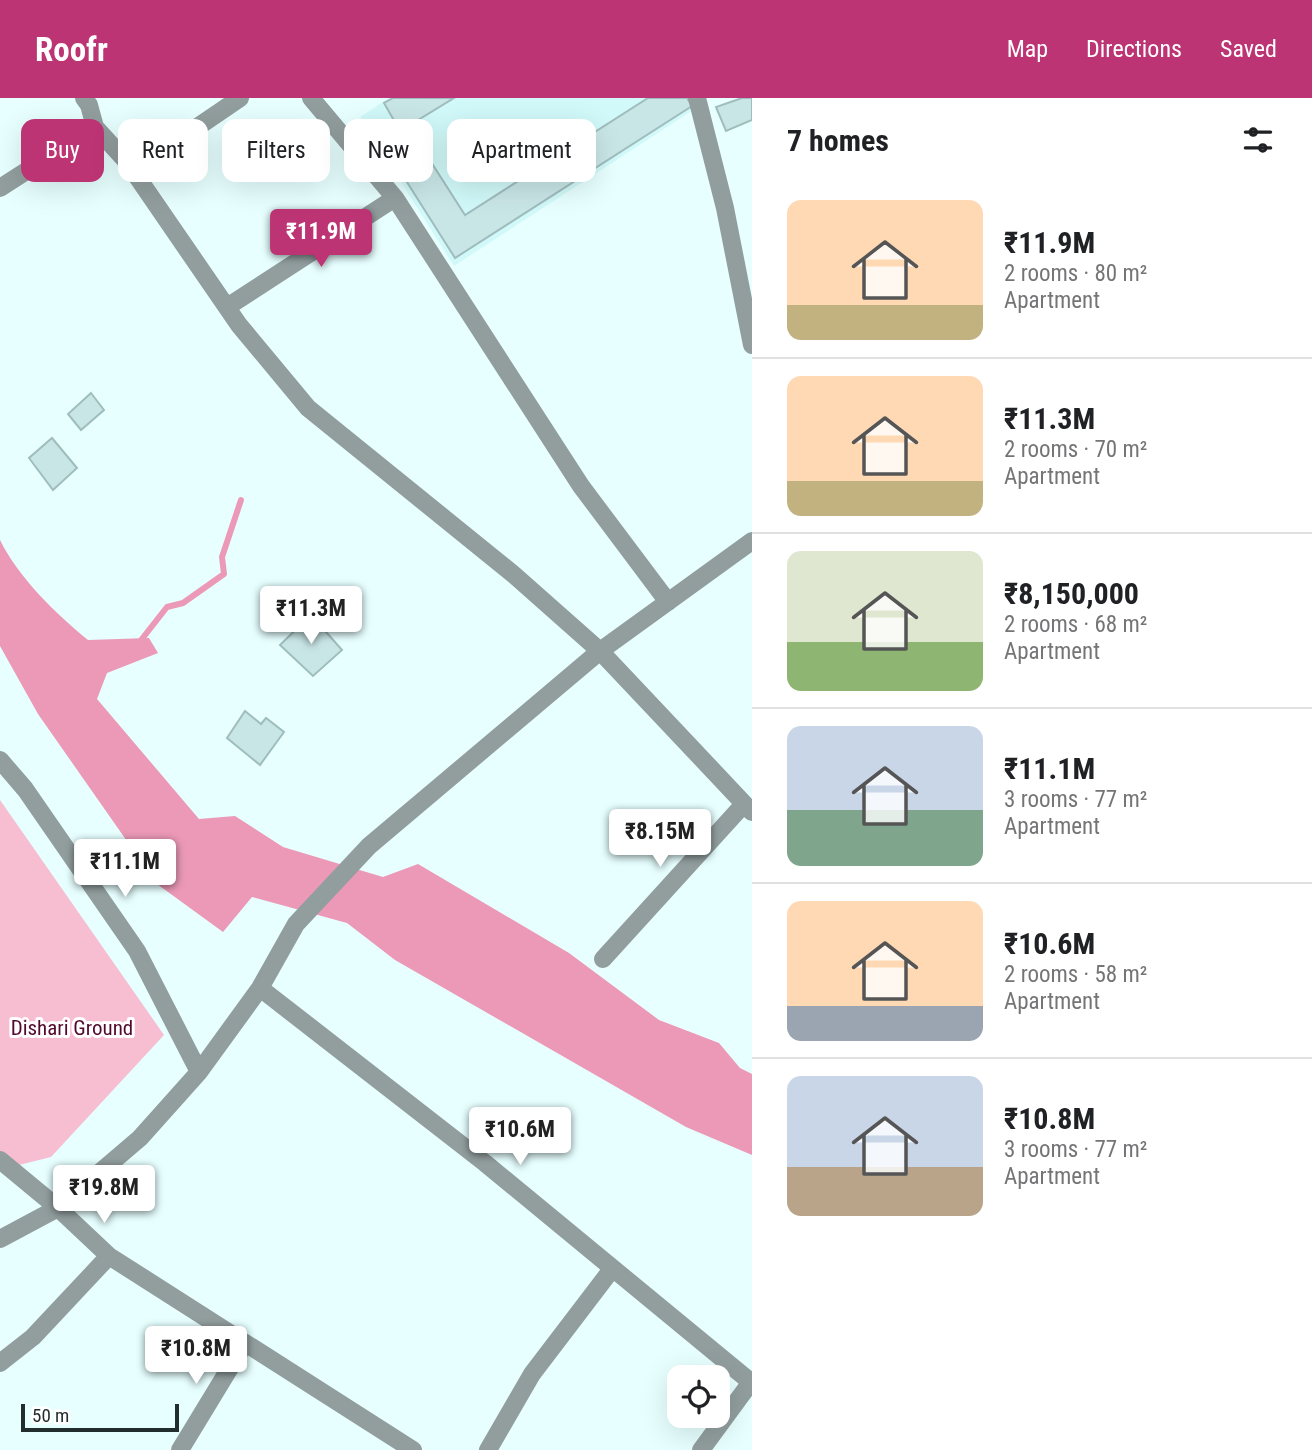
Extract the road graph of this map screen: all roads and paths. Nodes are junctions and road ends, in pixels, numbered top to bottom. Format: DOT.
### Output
graph roads {
  1 [pos="84,98"];
  2 [pos="240,98"];
  3 [pos="311,98"];
  4 [pos="697,98"];
  5 [pos="93,119"];
  6 [pos="208,120"];
  7 [pos="104,138"];
  8 [pos="118,154"];
  9 [pos="21,175"];
  10 [pos="140,182"];
  11 [pos="0,188"];
  12 [pos="396,198"];
  13 [pos="227,307"];
  14 [pos="752,345"];
  15 [pos="752,541"];
  16 [pos="667,602"];
  17 [pos="600,651"];
  18 [pos="0,760"];
  19 [pos="748,808"];
  20 [pos="603,960"];
  21 [pos="260,988"];
  22 [pos="199,1072"];
  23 [pos="0,1160"];
  24 [pos="58,1208"];
  25 [pos="0,1239"];
  26 [pos="109,1256"];
  27 [pos="612,1269"];
  28 [pos="244,1343"];
  29 [pos="0,1363"];
  30 [pos="751,1382"];
  31 [pos="180,1450"];
  32 [pos="413,1450"];
  33 [pos="488,1450"];
  34 [pos="701,1450"];
  1 -- 5 [label="street"];
  2 -- 6 [label="street"];
  3 -- 12 [label="street"];
  4 -- 14 [label="street"];
  7 -- 8 [label="street"];
  9 -- 11 [label="street"];
  10 -- 13 [label="street"];
  12 -- 13 [label="street"];
  12 -- 16 [label="street"];
  13 -- 17 [label="street"];
  15 -- 16 [label="street"];
  16 -- 17 [label="street"];
  17 -- 19 [label="street"];
  17 -- 21 [label="street"];
  18 -- 22 [label="street"];
  19 -- 20 [label="street"];
  21 -- 22 [label="street"];
  21 -- 27 [label="street"];
  22 -- 24 [label="street"];
  23 -- 24 [label="street"];
  24 -- 25 [label="street"];
  24 -- 26 [label="street"];
  26 -- 28 [label="street"];
  26 -- 29 [label="street"];
  27 -- 30 [label="street"];
  27 -- 33 [label="street"];
  28 -- 31 [label="street"];
  28 -- 32 [label="street"];
  30 -- 34 [label="street"];
}
